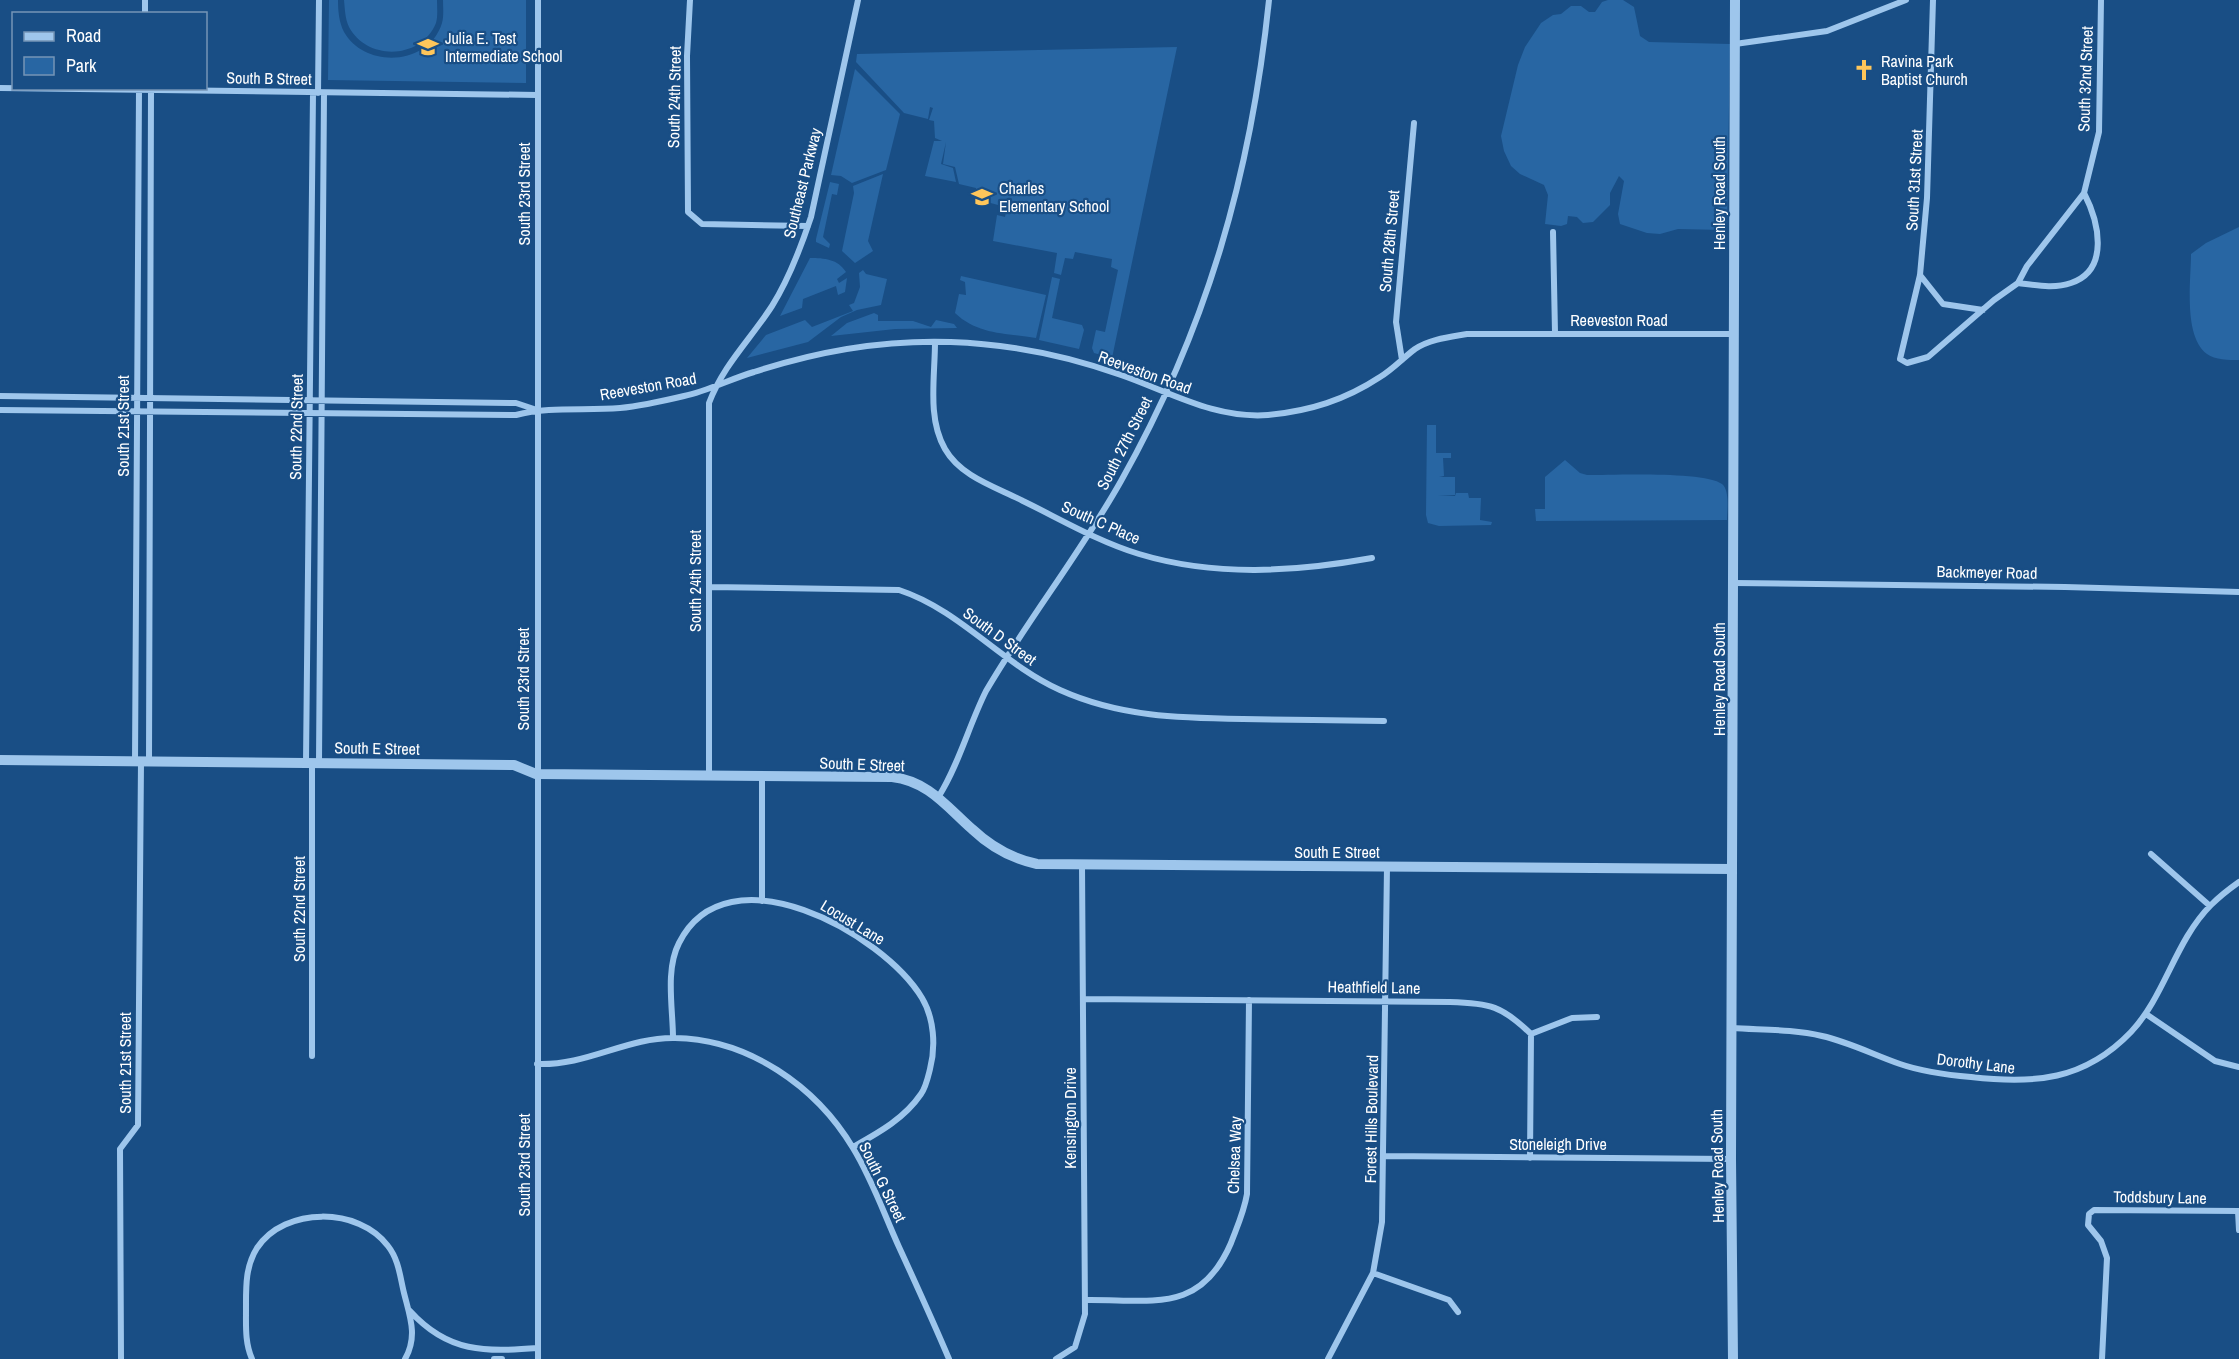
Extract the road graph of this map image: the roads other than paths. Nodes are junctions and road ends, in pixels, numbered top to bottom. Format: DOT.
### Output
graph roads {
  1 [pos="319,0"];
  2 [pos="538,0"];
  3 [pos="690,0"];
  4 [pos="858,0"];
  5 [pos="1269,0"];
  6 [pos="1735,0"];
  7 [pos="1906,0"];
  8 [pos="1933,0"];
  9 [pos="2101,0"];
  10 [pos="1735,44"];
  11 [pos="145,90"];
  12 [pos="145,90"];
  13 [pos="188,90"];
  14 [pos="318,93"];
  15 [pos="537,95"];
  16 [pos="1414,123"];
  17 [pos="2084,194"];
  18 [pos="808,226"];
  19 [pos="1553,232"];
  20 [pos="1920,275"];
  21 [pos="2019,284"];
  22 [pos="1983,310"];
  23 [pos="1555,333"];
  24 [pos="1733,334"];
  25 [pos="935,342"];
  26 [pos="1900,359"];
  27 [pos="1402,360"];
  28 [pos="716,386"];
  29 [pos="1165,394"];
  30 [pos="0,396"];
  31 [pos="137,397"];
  32 [pos="150,397"];
  33 [pos="310,399"];
  34 [pos="322,400"];
  35 [pos="0,410"];
  36 [pos="537,410"];
  37 [pos="137,411"];
  38 [pos="150,411"];
  39 [pos="310,413"];
  40 [pos="322,413"];
  41 [pos="1089,533"];
  42 [pos="1372,558"];
  43 [pos="1734,583"];
  44 [pos="709,587"];
  45 [pos="2239,592"];
  46 [pos="1005,658"];
  47 [pos="1384,721"];
  48 [pos="0,760"];
  49 [pos="141,762"];
  50 [pos="312,762"];
  51 [pos="536,774"];
  52 [pos="709,776"];
  53 [pos="762,776"];
  54 [pos="939,796"];
  55 [pos="2151,854"];
  56 [pos="1082,865"];
  57 [pos="1386,867"];
  58 [pos="1732,869"];
  59 [pos="2239,882"];
  60 [pos="762,901"];
  61 [pos="2210,906"];
  62 [pos="1083,999"];
  63 [pos="1249,1000"];
  64 [pos="1386,1001"];
  65 [pos="2146,1014"];
  66 [pos="1597,1017"];
  67 [pos="1732,1028"];
  68 [pos="1531,1034"];
  69 [pos="674,1038"];
  70 [pos="312,1056"];
  71 [pos="537,1064"];
  72 [pos="2239,1067"];
  73 [pos="853,1147"];
  74 [pos="1384,1156"];
  75 [pos="1530,1158"];
  76 [pos="1731,1159"];
  77 [pos="2239,1211"];
  78 [pos="2239,1230"];
  79 [pos="1373,1274"];
  80 [pos="1085,1300"];
  81 [pos="410,1310"];
  82 [pos="1458,1312"];
  83 [pos="538,1348"];
  84 [pos="121,1359"];
  85 [pos="252,1359"];
  86 [pos="405,1359"];
  87 [pos="494,1359"];
  88 [pos="502,1359"];
  89 [pos="538,1359"];
  90 [pos="949,1359"];
  91 [pos="956,1359"];
  92 [pos="1056,1359"];
  93 [pos="1328,1359"];
  94 [pos="1733,1359"];
  95 [pos="2102,1359"];
  1 -- 14 [label="street, South 22nd Street"];
  2 -- 15 [label="street, South 23rd Street"];
  3 -- 18 [label="street, South 24th Street"];
  4 -- 18 [label="street, Southeast Parkway"];
  5 -- 29 [label="street, South 27th Street"];
  6 -- 10 [label="street, Henley Road South"];
  7 -- 10 [label="street"];
  8 -- 20 [label="street, South 31st Street"];
  9 -- 17 [label="street, South 32nd Street"];
  10 -- 24 [label="street, Henley Road South"];
  11 -- 31 [label="street, South 21st Street"];
  12 -- 32 [label="street, South 21st Street"];
  13 -- 14 [label="street, South B Street"];
  14 -- 15 [label="street, South B Street"];
  14 -- 33 [label="street, South 22nd Street"];
  14 -- 34 [label="street, South 22nd Street"];
  15 -- 36 [label="street, South 23rd Street"];
  16 -- 27 [label="street, South 28th Street"];
  17 -- 21 [label="street, South 32nd Street"];
  17 -- 21 [label="street"];
  18 -- 28 [label="street, Southeast Parkway"];
  19 -- 23 [label="street"];
  20 -- 22 [label="street"];
  20 -- 26 [label="street, South 31st Street"];
  21 -- 22 [label="street, South 32nd Street"];
  22 -- 26 [label="street, South 32nd Street"];
  23 -- 24 [label="street, Reeveston Road"];
  23 -- 27 [label="street, Reeveston Road"];
  24 -- 43 [label="street, Henley Road South"];
  25 -- 28 [label="street, Reeveston Road"];
  25 -- 29 [label="street, Reeveston Road"];
  25 -- 41 [label="street, South C Place"];
  27 -- 29 [label="street, Reeveston Road"];
  28 -- 36 [label="street, Reeveston Road"];
  28 -- 44 [label="street, South 24th Street"];
  29 -- 41 [label="street, South 27th Street"];
  30 -- 31 [label="street, Reeveston Road"];
  31 -- 32 [label="street, Reeveston Road"];
  31 -- 37 [label="street, South 21st Street"];
  32 -- 33 [label="street, Reeveston Road"];
  32 -- 38 [label="street, South 21st Street"];
  33 -- 34 [label="street, Reeveston Road"];
  33 -- 39 [label="street, South 22nd Street"];
  34 -- 36 [label="street, Reeveston Road"];
  34 -- 40 [label="street, South 22nd Street"];
  35 -- 37 [label="street, Reeveston Road"];
  36 -- 40 [label="street, Reeveston Road"];
  36 -- 51 [label="street, South 23rd Street"];
  37 -- 38 [label="street, Reeveston Road"];
  37 -- 49 [label="street, South 21st Street"];
  38 -- 39 [label="street, Reeveston Road"];
  38 -- 49 [label="street, South 21st Street"];
  39 -- 40 [label="street, Reeveston Road"];
  39 -- 50 [label="street, South 22nd Street"];
  40 -- 50 [label="street, South 22nd Street"];
  41 -- 42 [label="street, South C Place"];
  41 -- 46 [label="street, South 27th Street"];
  43 -- 45 [label="street, Backmeyer Road"];
  43 -- 58 [label="street, Henley Road South"];
  44 -- 46 [label="street, South D Street"];
  44 -- 52 [label="street, South 24th Street"];
  46 -- 47 [label="street, South D Street"];
  46 -- 54 [label="street, South 27th Street"];
  48 -- 49 [label="street, South E Street"];
  49 -- 50 [label="street, South E Street"];
  49 -- 84 [label="street, South 21st Street"];
  50 -- 51 [label="street, South E Street"];
  50 -- 70 [label="street, South 22nd Street"];
  51 -- 52 [label="street, South E Street"];
  51 -- 71 [label="street, South 23rd Street"];
  52 -- 53 [label="street, South E Street"];
  53 -- 54 [label="street, South E Street"];
  53 -- 60 [label="street"];
  54 -- 56 [label="street, South E Street"];
  55 -- 61 [label="street"];
  56 -- 57 [label="street, South E Street"];
  56 -- 62 [label="street, Kensington Drive"];
  57 -- 58 [label="street, South E Street"];
  57 -- 64 [label="street, Forest Hills Boulevard"];
  58 -- 67 [label="street, Henley Road South"];
  59 -- 61 [label="street, Dorothy Lane"];
  60 -- 69 [label="street, Locust Lane"];
  60 -- 73 [label="street, Locust Lane"];
  61 -- 65 [label="street, Dorothy Lane"];
  62 -- 63 [label="street, Heathfield Lane"];
  62 -- 80 [label="street, Kensington Drive"];
  63 -- 64 [label="street, Heathfield Lane"];
  63 -- 80 [label="street, Chelsea Way"];
  64 -- 68 [label="street, Heathfield Lane"];
  64 -- 74 [label="street, Forest Hills Boulevard"];
  65 -- 67 [label="street, Dorothy Lane"];
  65 -- 72 [label="street"];
  66 -- 68 [label="street"];
  67 -- 76 [label="street, Henley Road South"];
  68 -- 75 [label="street"];
  69 -- 71 [label="street, South G Street"];
  69 -- 73 [label="street, South G Street"];
  71 -- 83 [label="street, South 23rd Street"];
  73 -- 90 [label="street, South G Street"];
  74 -- 75 [label="street, Stoneleigh Drive"];
  74 -- 79 [label="street, Forest Hills Boulevard"];
  75 -- 76 [label="street, Stoneleigh Drive"];
  76 -- 94 [label="street, Henley Road South"];
  77 -- 78 [label="street"];
  77 -- 95 [label="street, Toddsbury Lane"];
  79 -- 82 [label="street"];
  79 -- 93 [label="street, Forest Hills Boulevard"];
  80 -- 92 [label="street, Kensington Drive"];
  81 -- 83 [label="street"];
  81 -- 85 [label="street"];
  81 -- 86 [label="street"];
  83 -- 89 [label="street, South 23rd Street"];
  87 -- 88 [label="street"];
  90 -- 91 [label="street"];
}
